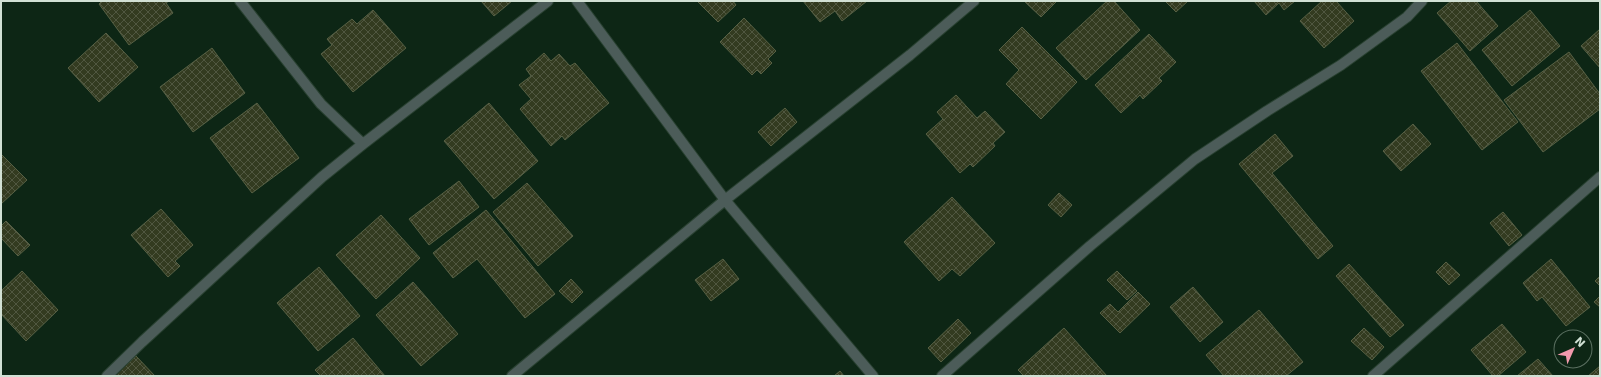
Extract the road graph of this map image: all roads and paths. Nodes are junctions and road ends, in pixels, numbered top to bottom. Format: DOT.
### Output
graph roads {
  1 [pos="240,1"];
  2 [pos="548,1"];
  3 [pos="577,1"];
  4 [pos="974,1"];
  5 [pos="1422,1"];
  6 [pos="363,144"];
  7 [pos="1600,177"];
  8 [pos="725,200"];
  9 [pos="107,376"];
  10 [pos="512,376"];
  11 [pos="873,376"];
  12 [pos="942,376"];
  13 [pos="1373,376"];
  1 -- 6 [label="street"];
  2 -- 6 [label="street"];
  3 -- 8 [label="street"];
  4 -- 8 [label="street"];
  5 -- 12 [label="street"];
  6 -- 9 [label="street"];
  7 -- 13 [label="street"];
  8 -- 10 [label="street"];
  8 -- 11 [label="street"];
}
